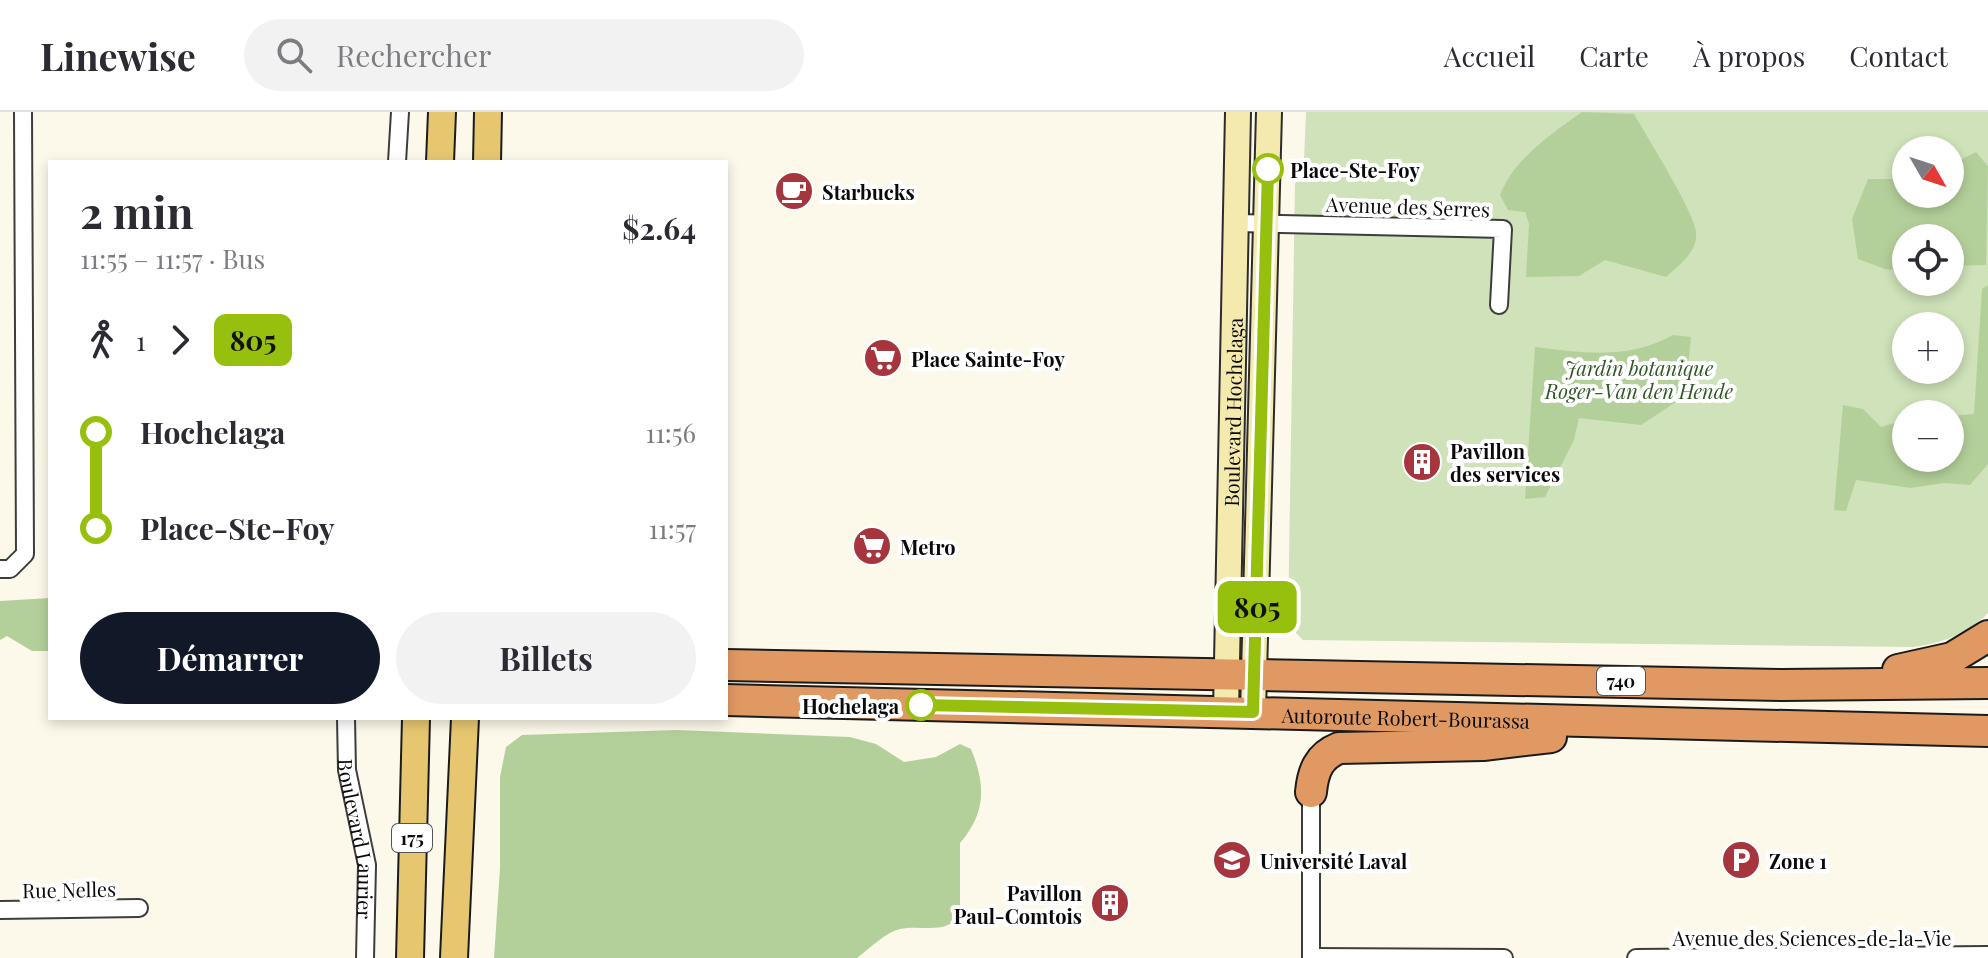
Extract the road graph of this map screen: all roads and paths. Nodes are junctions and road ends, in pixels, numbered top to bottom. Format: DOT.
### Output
graph roads {
  1 [pos="23,112"];
  2 [pos="400,112"];
  3 [pos="442,112"];
  4 [pos="488,112"];
  5 [pos="1238,112"];
  6 [pos="1269,112"];
  7 [pos="397,160"];
  8 [pos="440,160"];
  9 [pos="487,160"];
  10 [pos="1236,223"];
  11 [pos="1266,223"];
  12 [pos="1499,305"];
  13 [pos="0,569"];
  14 [pos="1988,636"];
  15 [pos="728,665"];
  16 [pos="1240,672"];
  17 [pos="1988,683"];
  18 [pos="1782,685"];
  19 [pos="728,700"];
  20 [pos="1240,712"];
  21 [pos="346,720"];
  22 [pos="416,720"];
  23 [pos="465,720"];
  24 [pos="1801,728"];
  25 [pos="1988,731"];
  26 [pos="1311,792"];
  27 [pos="139,908"];
  28 [pos="0,910"];
  29 [pos="1988,955"];
  30 [pos="365,958"];
  31 [pos="410,958"];
  32 [pos="454,958"];
  33 [pos="1311,958"];
  34 [pos="1504,958"];
  35 [pos="1636,958"];
  1 -- 13 [label="street"];
  2 -- 7 [label="street"];
  3 -- 8 [label="main road"];
  4 -- 9 [label="main road"];
  5 -- 10 [label="main road, Boulevard Hochelaga"];
  6 -- 11 [label="main road, Boulevard Hochelaga"];
  10 -- 11 [label="street, Avenue des Serres"];
  10 -- 16 [label="main road, Boulevard Hochelaga"];
  11 -- 12 [label="street, Avenue des Serres"];
  11 -- 16 [label="main road, Boulevard Hochelaga"];
  14 -- 18 [label="highway"];
  15 -- 16 [label="highway, Autoroute Robert-Bourassa"];
  16 -- 18 [label="highway, Autoroute Robert-Bourassa / 740"];
  16 -- 20 [label="main road, Boulevard Hochelaga"];
  17 -- 18 [label="highway, Autoroute Robert-Bourassa / 740"];
  19 -- 20 [label="highway, Autoroute Robert-Bourassa"];
  20 -- 24 [label="highway, Autoroute Robert-Bourassa / 740"];
  21 -- 30 [label="street, Boulevard Laurier"];
  22 -- 31 [label="main road, 175"];
  23 -- 32 [label="main road, 175"];
  24 -- 25 [label="highway, Autoroute Robert-Bourassa / 740"];
  24 -- 26 [label="highway"];
  26 -- 33 [label="street"];
  27 -- 28 [label="street, Rue Nelles"];
  29 -- 35 [label="street, Avenue des Sciences-de-la-Vie"];
  33 -- 34 [label="street"];
}
